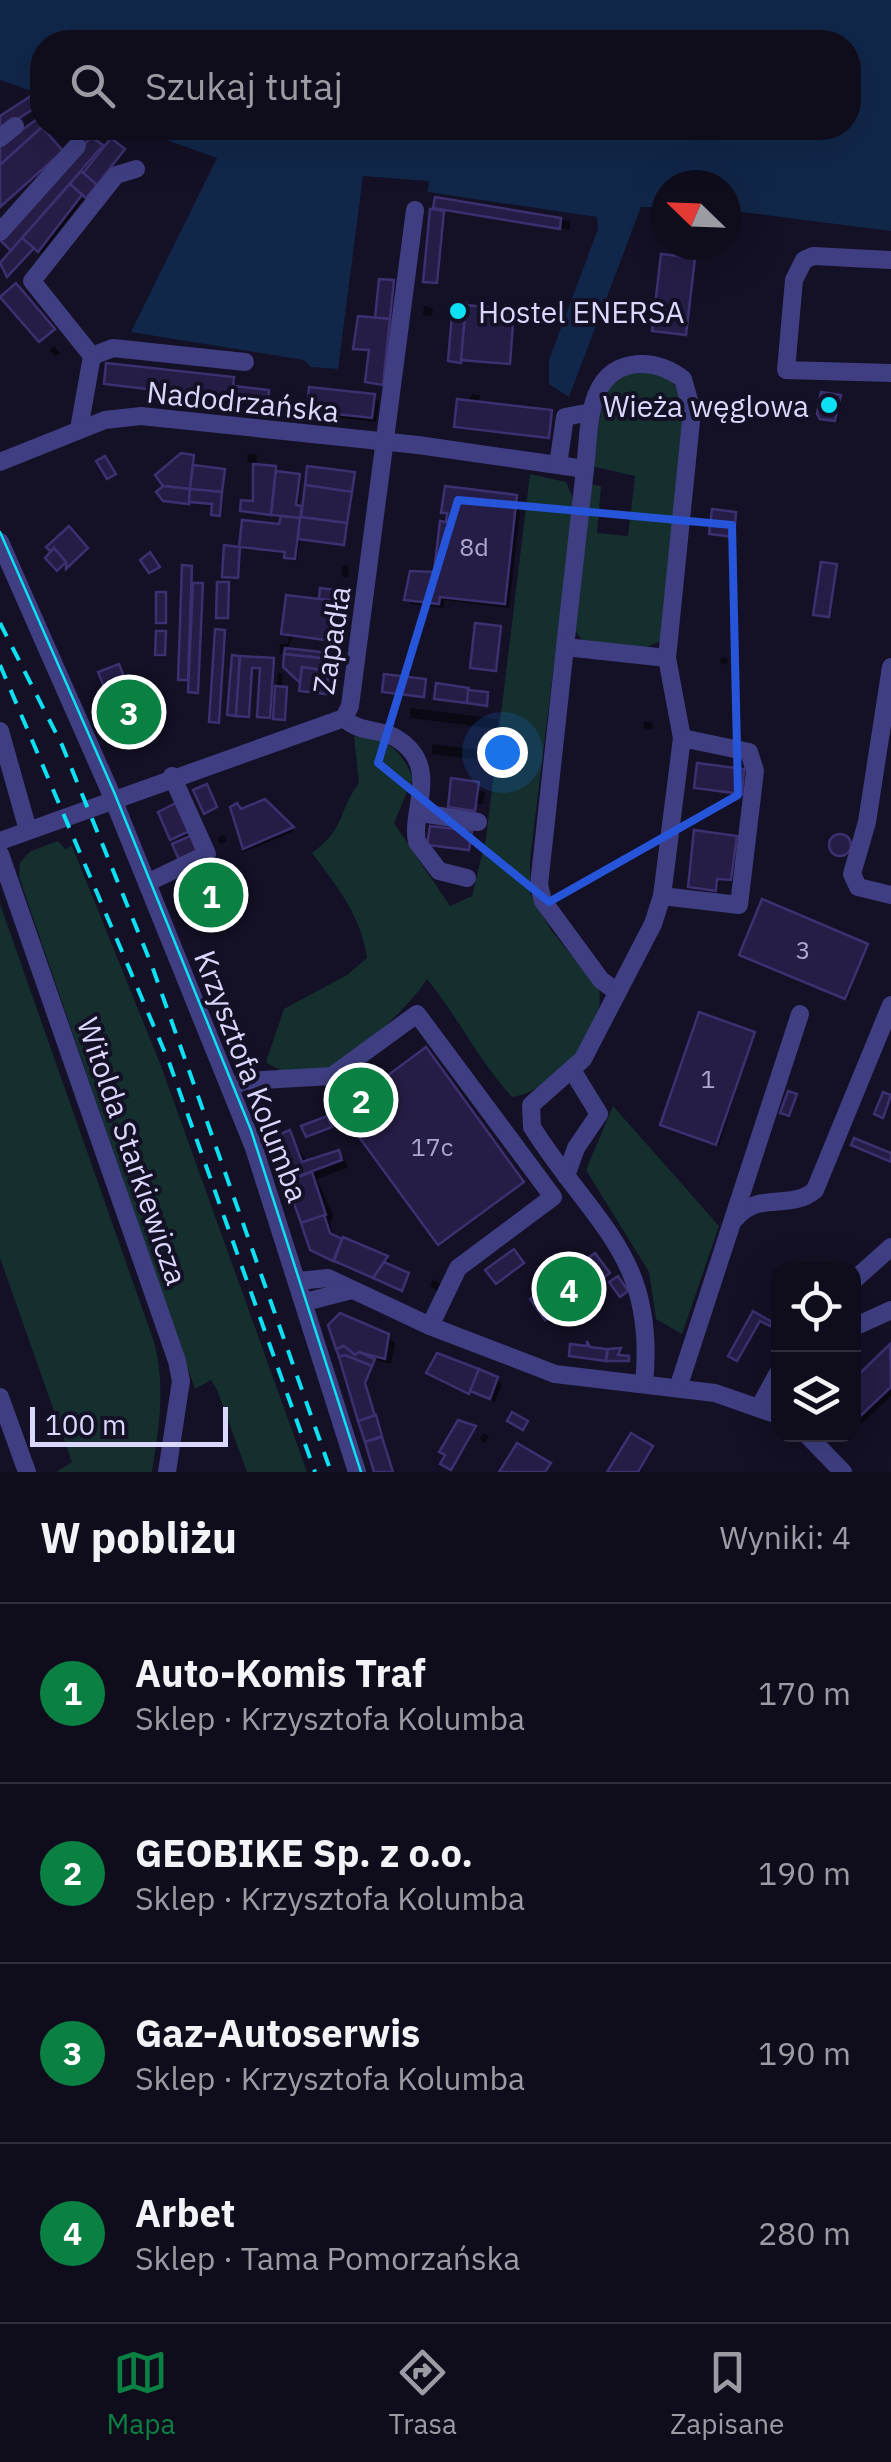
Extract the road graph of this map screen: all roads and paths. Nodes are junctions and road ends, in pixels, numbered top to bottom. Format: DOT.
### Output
graph roads {
  1 [pos="16,126"];
  2 [pos="0,138"];
  3 [pos="77,146"];
  4 [pos="136,169"];
  5 [pos="415,210"];
  6 [pos="1,229"];
  7 [pos="891,260"];
  8 [pos="92,356"];
  9 [pos="246,362"];
  10 [pos="891,372"];
  11 [pos="592,412"];
  12 [pos="79,430"];
  13 [pos="386,445"];
  14 [pos="0,462"];
  15 [pos="558,465"];
  16 [pos="585,469"];
  17 [pos="0,542"];
  18 [pos="565,647"];
  19 [pos="667,658"];
  20 [pos="891,667"];
  21 [pos="344,718"];
  22 [pos="0,731"];
  23 [pos="682,738"];
  24 [pos="172,776"];
  25 [pos="112,799"];
  26 [pos="421,813"];
  27 [pos="478,822"];
  28 [pos="28,830"];
  29 [pos="0,841"];
  30 [pos="0,854"];
  31 [pos="467,878"];
  32 [pos="147,883"];
  33 [pos="891,895"];
  34 [pos="662,896"];
  35 [pos="617,992"];
  36 [pos="891,1005"];
  37 [pos="800,1014"];
  38 [pos="572,1070"];
  39 [pos="230,1087"];
  40 [pos="566,1176"];
  41 [pos="736,1218"];
  42 [pos="891,1247"];
  43 [pos="861,1274"];
  44 [pos="298,1282"];
  45 [pos="352,1290"];
  46 [pos="304,1302"];
  47 [pos="891,1310"];
  48 [pos="861,1324"];
  49 [pos="430,1326"];
  50 [pos="644,1384"];
  51 [pos="771,1386"];
  52 [pos="678,1388"];
  53 [pos="0,1397"];
  54 [pos="760,1406"];
  55 [pos="771,1412"];
  56 [pos="814,1442"];
  57 [pos="27,1472"];
  58 [pos="167,1472"];
  59 [pos="357,1472"];
  60 [pos="843,1472"];
  1 -- 2 [label="street"];
  3 -- 6 [label="street"];
  4 -- 8 [label="street"];
  5 -- 13 [label="street, Zapadła"];
  7 -- 10 [label="street"];
  8 -- 9 [label="street"];
  8 -- 12 [label="street"];
  11 -- 15 [label="street"];
  11 -- 16 [label="street"];
  11 -- 19 [label="street"];
  12 -- 13 [label="street, Nadodrzańska"];
  12 -- 14 [label="street, Nadodrzańska"];
  13 -- 15 [label="street, Nadodrzańska"];
  13 -- 21 [label="street, Zapadła"];
  15 -- 16 [label="street, Nadodrzańska"];
  16 -- 18 [label="street"];
  17 -- 25 [label="street, Krzysztofa Kolumba"];
  18 -- 19 [label="street"];
  18 -- 35 [label="street"];
  19 -- 23 [label="street"];
  20 -- 33 [label="street"];
  21 -- 24 [label="street, Zapadła"];
  21 -- 26 [label="street"];
  22 -- 28 [label="street"];
  23 -- 34 [label="street"];
  23 -- 34 [label="street"];
  24 -- 25 [label="street, Zapadła"];
  24 -- 32 [label="street"];
  25 -- 28 [label="street, Zapadła"];
  25 -- 32 [label="street, Krzysztofa Kolumba"];
  26 -- 27 [label="street"];
  26 -- 31 [label="street"];
  28 -- 29 [label="street, Zapadła"];
  30 -- 58 [label="street, Witolda Starkiewicza"];
  32 -- 39 [label="street, Krzysztofa Kolumba"];
  34 -- 35 [label="street"];
  35 -- 38 [label="street"];
  36 -- 41 [label="street"];
  37 -- 41 [label="street"];
  38 -- 40 [label="street"];
  38 -- 40 [label="street"];
  39 -- 44 [label="street, Krzysztofa Kolumba"];
  39 -- 49 [label="street"];
  40 -- 50 [label="street"];
  41 -- 52 [label="street"];
  42 -- 43 [label="street"];
  44 -- 45 [label="street"];
  44 -- 46 [label="street, Krzysztofa Kolumba"];
  45 -- 46 [label="street"];
  45 -- 49 [label="street"];
  46 -- 59 [label="street, Krzysztofa Kolumba"];
  47 -- 48 [label="street"];
  49 -- 50 [label="street"];
  50 -- 52 [label="street"];
  51 -- 54 [label="street"];
  52 -- 54 [label="street"];
  53 -- 57 [label="street"];
  54 -- 55 [label="street"];
  56 -- 60 [label="street"];
}
